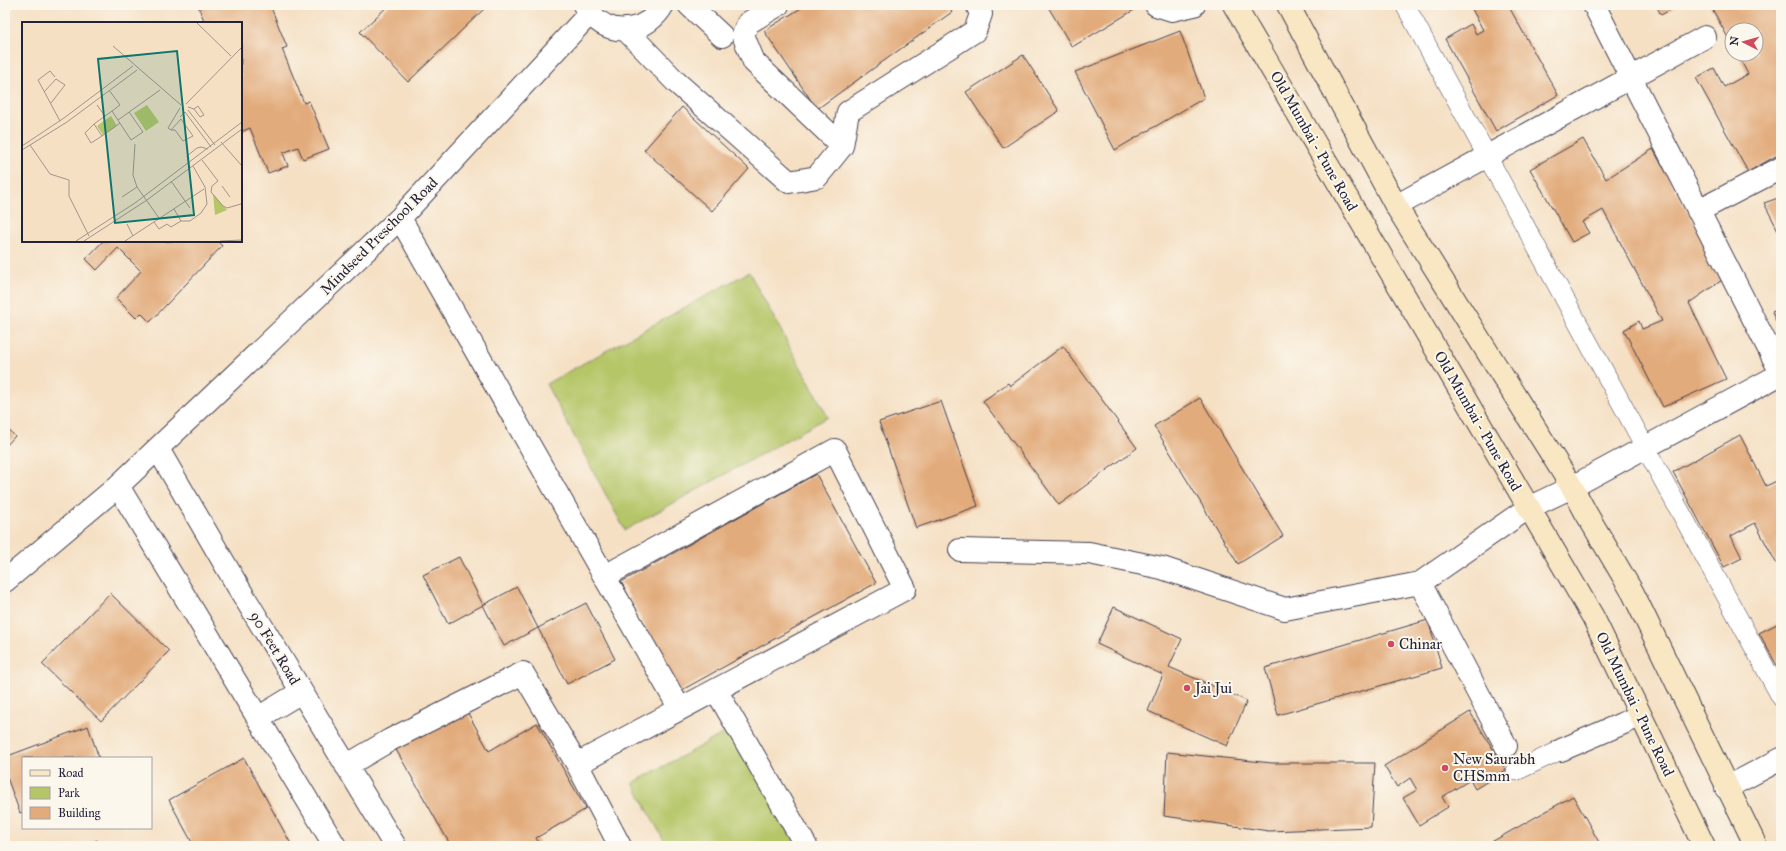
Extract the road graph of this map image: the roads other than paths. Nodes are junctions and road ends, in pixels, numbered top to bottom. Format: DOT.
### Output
graph roads {
  1 [pos="663,5"];
  2 [pos="689,5"];
  3 [pos="778,5"];
  4 [pos="977,5"];
  5 [pos="1156,5"];
  6 [pos="1194,5"];
  7 [pos="1234,5"];
  8 [pos="1288,5"];
  9 [pos="1405,5"];
  10 [pos="1594,5"];
  11 [pos="587,9"];
  12 [pos="625,29"];
  13 [pos="722,36"];
  14 [pos="1705,36"];
  15 [pos="1630,78"];
  16 [pos="842,146"];
  17 [pos="1488,156"];
  18 [pos="1781,168"];
  19 [pos="1396,206"];
  20 [pos="1698,211"];
  21 [pos="400,218"];
  22 [pos="1781,374"];
  23 [pos="1645,447"];
  24 [pos="158,449"];
  25 [pos="118,486"];
  26 [pos="1572,487"];
  27 [pos="1528,508"];
  28 [pos="960,550"];
  29 [pos="605,576"];
  30 [pos="5,581"];
  31 [pos="1420,583"];
  32 [pos="716,690"];
  33 [pos="301,692"];
  34 [pos="1781,697"];
  35 [pos="680,709"];
  36 [pos="1640,716"];
  37 [pos="258,718"];
  38 [pos="1506,746"];
  39 [pos="1561,750"];
  40 [pos="1781,759"];
  41 [pos="577,764"];
  42 [pos="346,766"];
  43 [pos="1516,771"];
  44 [pos="1726,788"];
  45 [pos="615,844"];
  46 [pos="335,846"];
  47 [pos="395,846"];
  48 [pos="806,846"];
  49 [pos="1704,846"];
  50 [pos="1756,846"];
  1 -- 12 [label="street"];
  2 -- 13 [label="street"];
  3 -- 16 [label="street"];
  4 -- 16 [label="street"];
  5 -- 6 [label="street"];
  7 -- 27 [label="main road, Old Mumbai - Pune Road"];
  8 -- 19 [label="main road"];
  9 -- 17 [label="lane"];
  10 -- 15 [label="street"];
  11 -- 12 [label="street"];
  11 -- 21 [label="street, Mindseed Preschool Road"];
  12 -- 16 [label="street"];
  14 -- 15 [label="street"];
  15 -- 17 [label="street"];
  15 -- 20 [label="street"];
  17 -- 19 [label="street"];
  17 -- 23 [label="lane"];
  18 -- 20 [label="street"];
  19 -- 26 [label="main road"];
  20 -- 22 [label="street"];
  21 -- 24 [label="street, Mindseed Preschool Road"];
  21 -- 29 [label="street"];
  22 -- 23 [label="street"];
  23 -- 26 [label="street"];
  23 -- 34 [label="lane"];
  24 -- 25 [label="street, Mindseed Preschool Road"];
  24 -- 33 [label="street, 90 Feet Road"];
  25 -- 30 [label="street"];
  25 -- 37 [label="street"];
  26 -- 27 [label="street"];
  26 -- 44 [label="main road"];
  27 -- 31 [label="street"];
  27 -- 36 [label="main road, Old Mumbai - Pune Road"];
  28 -- 31 [label="street"];
  29 -- 32 [label="street"];
  29 -- 35 [label="street"];
  31 -- 38 [label="street"];
  32 -- 35 [label="street"];
  32 -- 48 [label="street"];
  33 -- 37 [label="street"];
  33 -- 42 [label="street, 90 Feet Road"];
  35 -- 41 [label="street"];
  36 -- 39 [label="street"];
  36 -- 49 [label="main road, Old Mumbai - Pune Road"];
  37 -- 46 [label="street"];
  39 -- 43 [label="lane"];
  40 -- 44 [label="street"];
  41 -- 42 [label="street"];
  41 -- 45 [label="street"];
  42 -- 47 [label="street, 90 Feet Road"];
  44 -- 50 [label="main road"];
}
